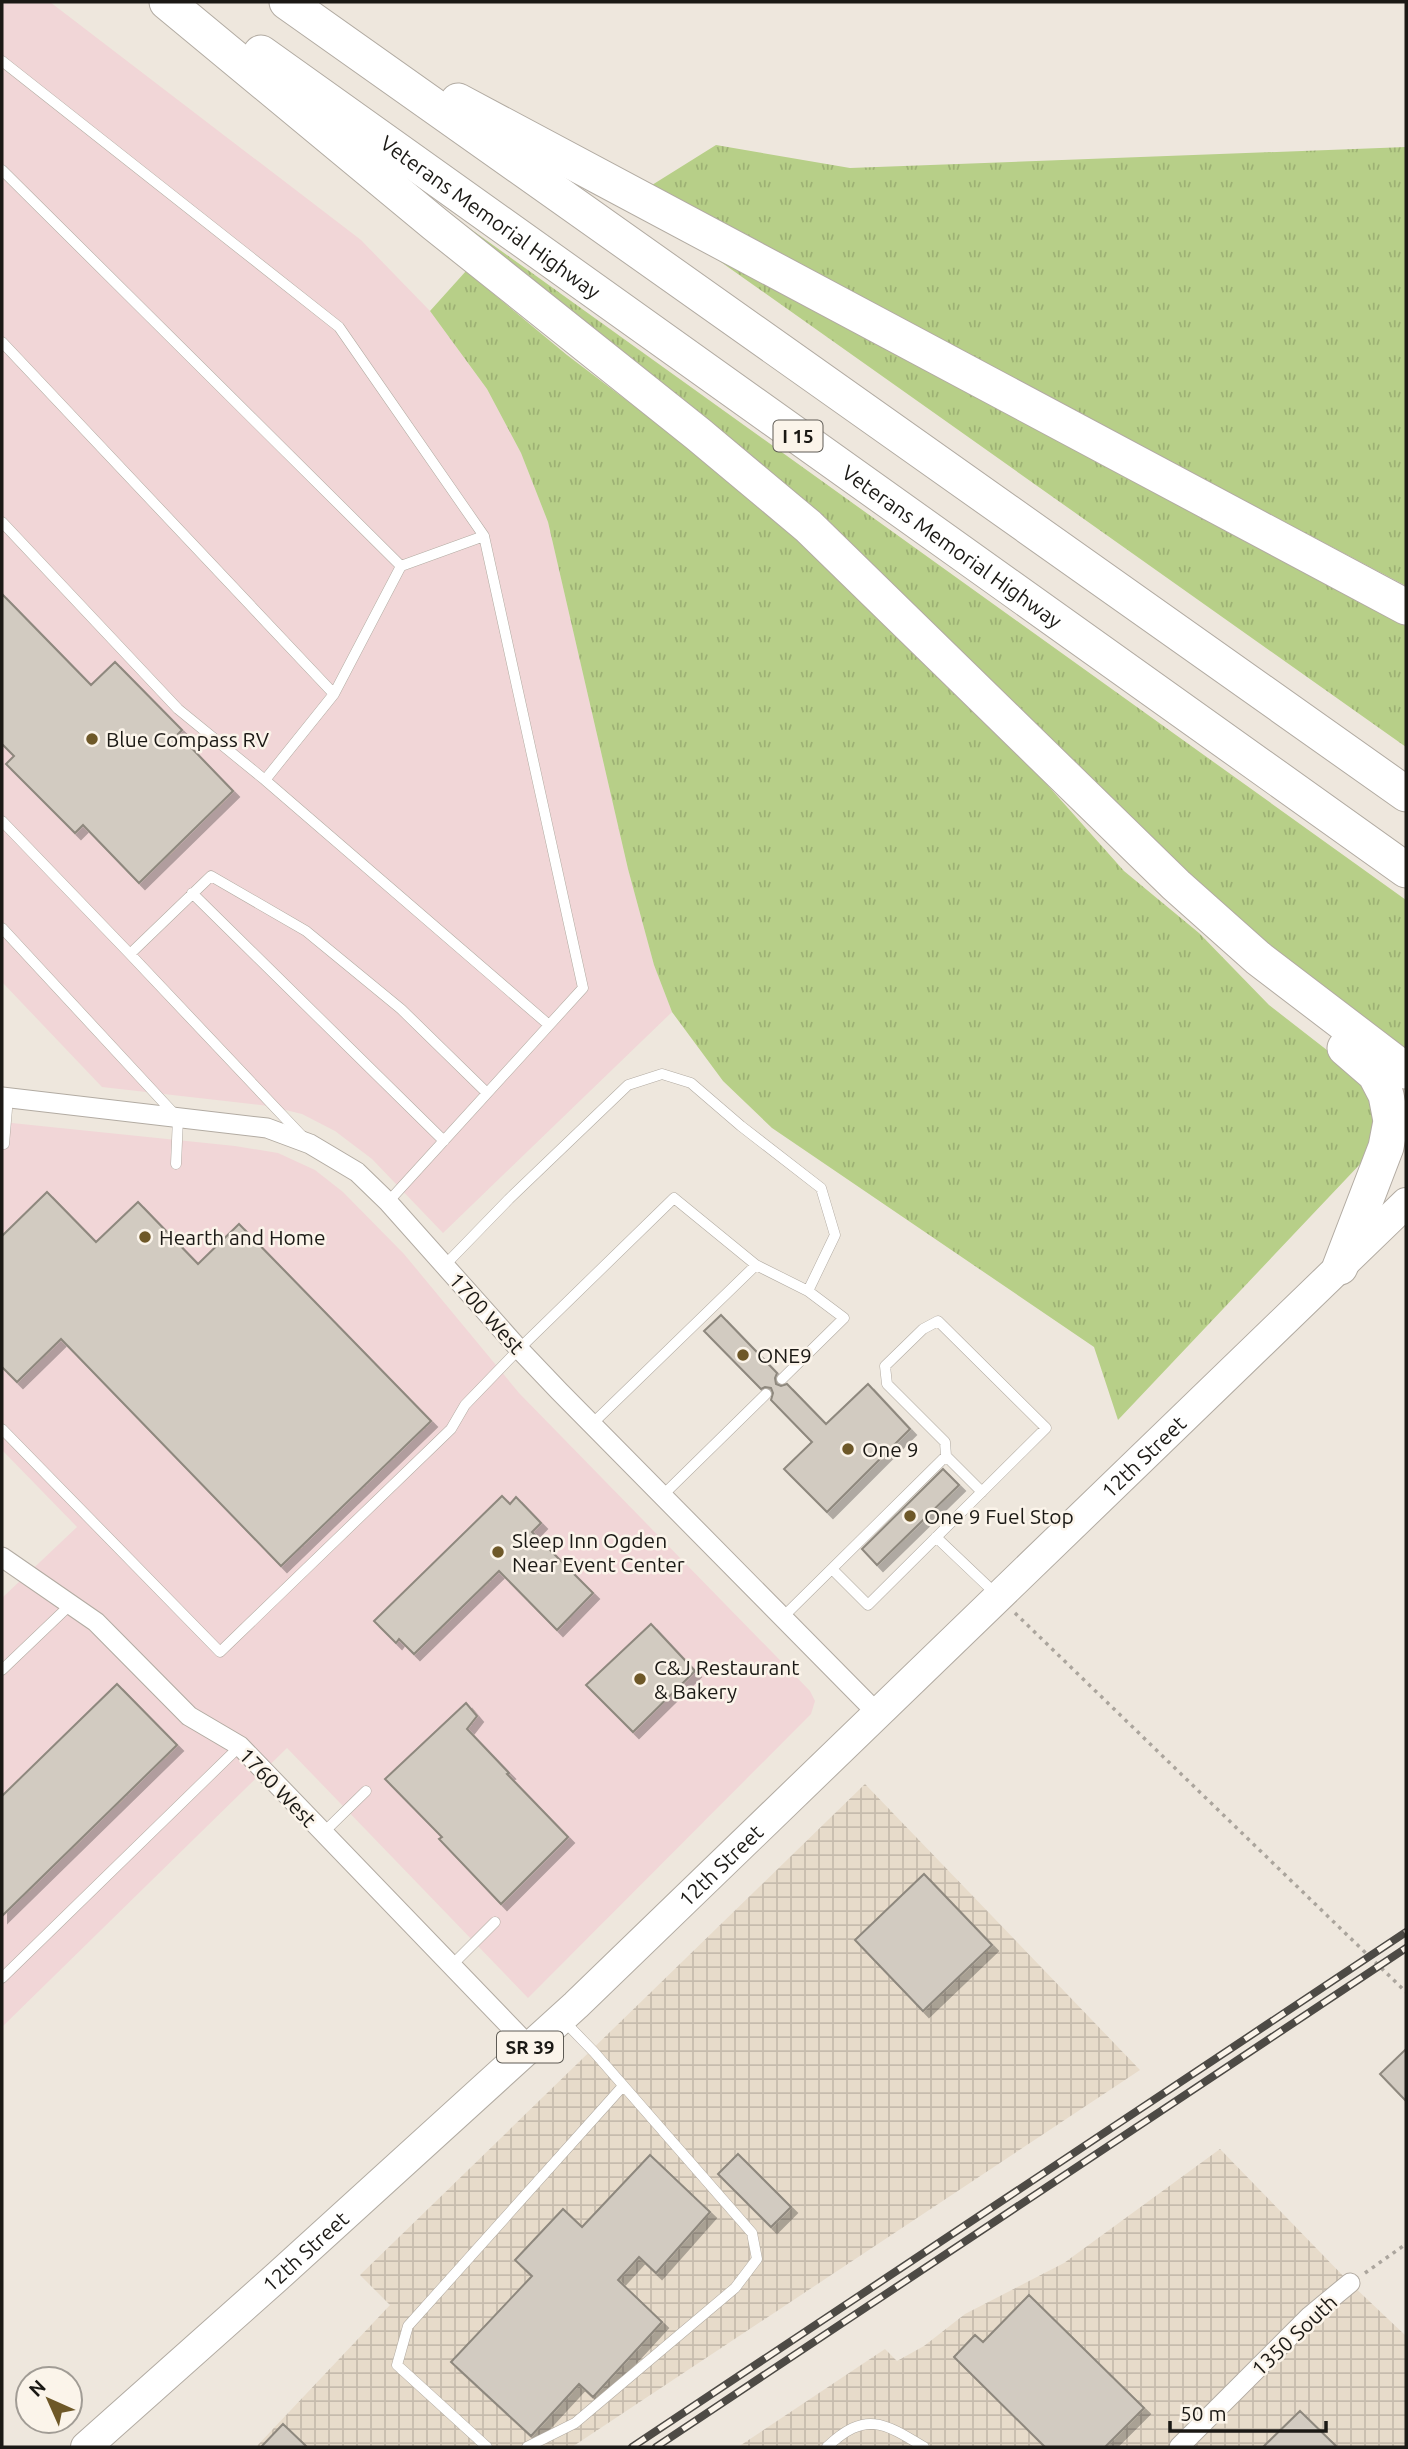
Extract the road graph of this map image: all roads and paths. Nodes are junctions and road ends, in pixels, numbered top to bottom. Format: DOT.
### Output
graph roads {
  1 [pos="167,2"];
  2 [pos="190,2"];
  3 [pos="287,2"];
  4 [pos="323,29"];
  5 [pos="2,61"];
  6 [pos="2,170"];
  7 [pos="2,342"];
  8 [pos="2,522"];
  9 [pos="484,536"];
  10 [pos="401,566"];
  11 [pos="1406,607"];
  12 [pos="334,694"];
  13 [pos="265,780"];
  14 [pos="1406,794"];
  15 [pos="2,821"];
  16 [pos="1406,870"];
  17 [pos="192,893"];
  18 [pos="2,928"];
  19 [pos="130,954"];
  20 [pos="1258,958"];
  21 [pos="549,1026"];
  22 [pos="1406,1071"];
  23 [pos="487,1093"];
  24 [pos="5,1097"];
  25 [pos="178,1118"];
  26 [pos="444,1141"];
  27 [pos="4,1144"];
  28 [pos="310,1144"];
  29 [pos="176,1164"];
  30 [pos="388,1202"];
  31 [pos="1406,1203"];
  32 [pos="445,1265"];
  33 [pos="756,1265"];
  34 [pos="1340,1267"];
  35 [pos="808,1291"];
  36 [pos="519,1349"];
  37 [pos="782,1379"];
  38 [pos="766,1394"];
  39 [pos="592,1424"];
  40 [pos="2,1429"];
  41 [pos="946,1456"];
  42 [pos="982,1492"];
  43 [pos="662,1496"];
  44 [pos="936,1537"];
  45 [pos="2,1557"];
  46 [pos="832,1569"];
  47 [pos="998,1597"];
  48 [pos="70,1605"];
  49 [pos="783,1618"];
  50 [pos="2,1670"];
  51 [pos="878,1714"];
  52 [pos="240,1746"];
  53 [pos="366,1791"];
  54 [pos="323,1833"];
  55 [pos="495,1922"];
  56 [pos="450,1966"];
  57 [pos="2,1978"];
  58 [pos="1406,1992"];
  59 [pos="561,2019"];
  60 [pos="530,2047"];
  61 [pos="623,2086"];
  62 [pos="1406,2244"];
  63 [pos="1350,2283"];
  64 [pos="86,2447"];
  65 [pos="487,2447"];
  66 [pos="527,2447"];
  67 [pos="827,2447"];
  68 [pos="924,2447"];
  69 [pos="1179,2447"];
  1 -- 20 [label="highway"];
  2 -- 16 [label="highway, Veterans Memorial Highway / I 15"];
  3 -- 4 [label="highway"];
  4 -- 11 [label="highway"];
  4 -- 14 [label="highway"];
  5 -- 9 [label="lane"];
  6 -- 10 [label="lane"];
  7 -- 12 [label="lane"];
  8 -- 13 [label="lane"];
  9 -- 10 [label="lane"];
  9 -- 21 [label="lane"];
  10 -- 12 [label="lane"];
  12 -- 13 [label="lane"];
  13 -- 21 [label="lane"];
  15 -- 19 [label="lane"];
  17 -- 19 [label="lane"];
  17 -- 23 [label="lane"];
  17 -- 26 [label="lane"];
  18 -- 25 [label="lane"];
  19 -- 28 [label="lane"];
  20 -- 22 [label="highway"];
  20 -- 34 [label="highway"];
  21 -- 23 [label="lane"];
  23 -- 26 [label="lane"];
  24 -- 25 [label="street, 1700 West"];
  24 -- 27 [label="lane"];
  25 -- 28 [label="street, 1700 West"];
  25 -- 29 [label="lane"];
  26 -- 30 [label="lane"];
  28 -- 30 [label="street, 1700 West"];
  30 -- 32 [label="street, 1700 West"];
  31 -- 34 [label="main road, SR 39"];
  32 -- 35 [label="lane"];
  32 -- 36 [label="street, 1700 West"];
  33 -- 35 [label="lane"];
  33 -- 36 [label="lane"];
  33 -- 39 [label="lane"];
  34 -- 47 [label="main road, 12th Street / SR 39"];
  35 -- 37 [label="lane"];
  36 -- 39 [label="street, 1700 West"];
  36 -- 40 [label="lane"];
  38 -- 43 [label="lane"];
  39 -- 43 [label="street, 1700 West"];
  41 -- 42 [label="lane"];
  41 -- 42 [label="lane"];
  41 -- 46 [label="lane"];
  42 -- 44 [label="lane"];
  43 -- 49 [label="street, 1700 West"];
  44 -- 46 [label="lane"];
  44 -- 47 [label="lane"];
  45 -- 48 [label="street, 1760 West"];
  46 -- 49 [label="lane"];
  47 -- 51 [label="main road, 12th Street / SR 39"];
  47 -- 58 [label="path"];
  48 -- 50 [label="lane"];
  48 -- 52 [label="street, 1760 West"];
  49 -- 51 [label="street, 1700 West"];
  51 -- 59 [label="main road, 12th Street / SR 39"];
  52 -- 54 [label="street, 1760 West"];
  52 -- 57 [label="lane"];
  53 -- 54 [label="lane"];
  54 -- 56 [label="street, 1760 West"];
  55 -- 56 [label="lane"];
  56 -- 60 [label="street, 1760 West"];
  59 -- 60 [label="main road, 12th Street / SR 39"];
  59 -- 61 [label="lane"];
  60 -- 64 [label="main road, 12th Street / SR 39"];
  61 -- 65 [label="lane"];
  61 -- 66 [label="lane"];
  62 -- 63 [label="path"];
  63 -- 69 [label="street, 1350 South"];
  67 -- 68 [label="lane"];
}
